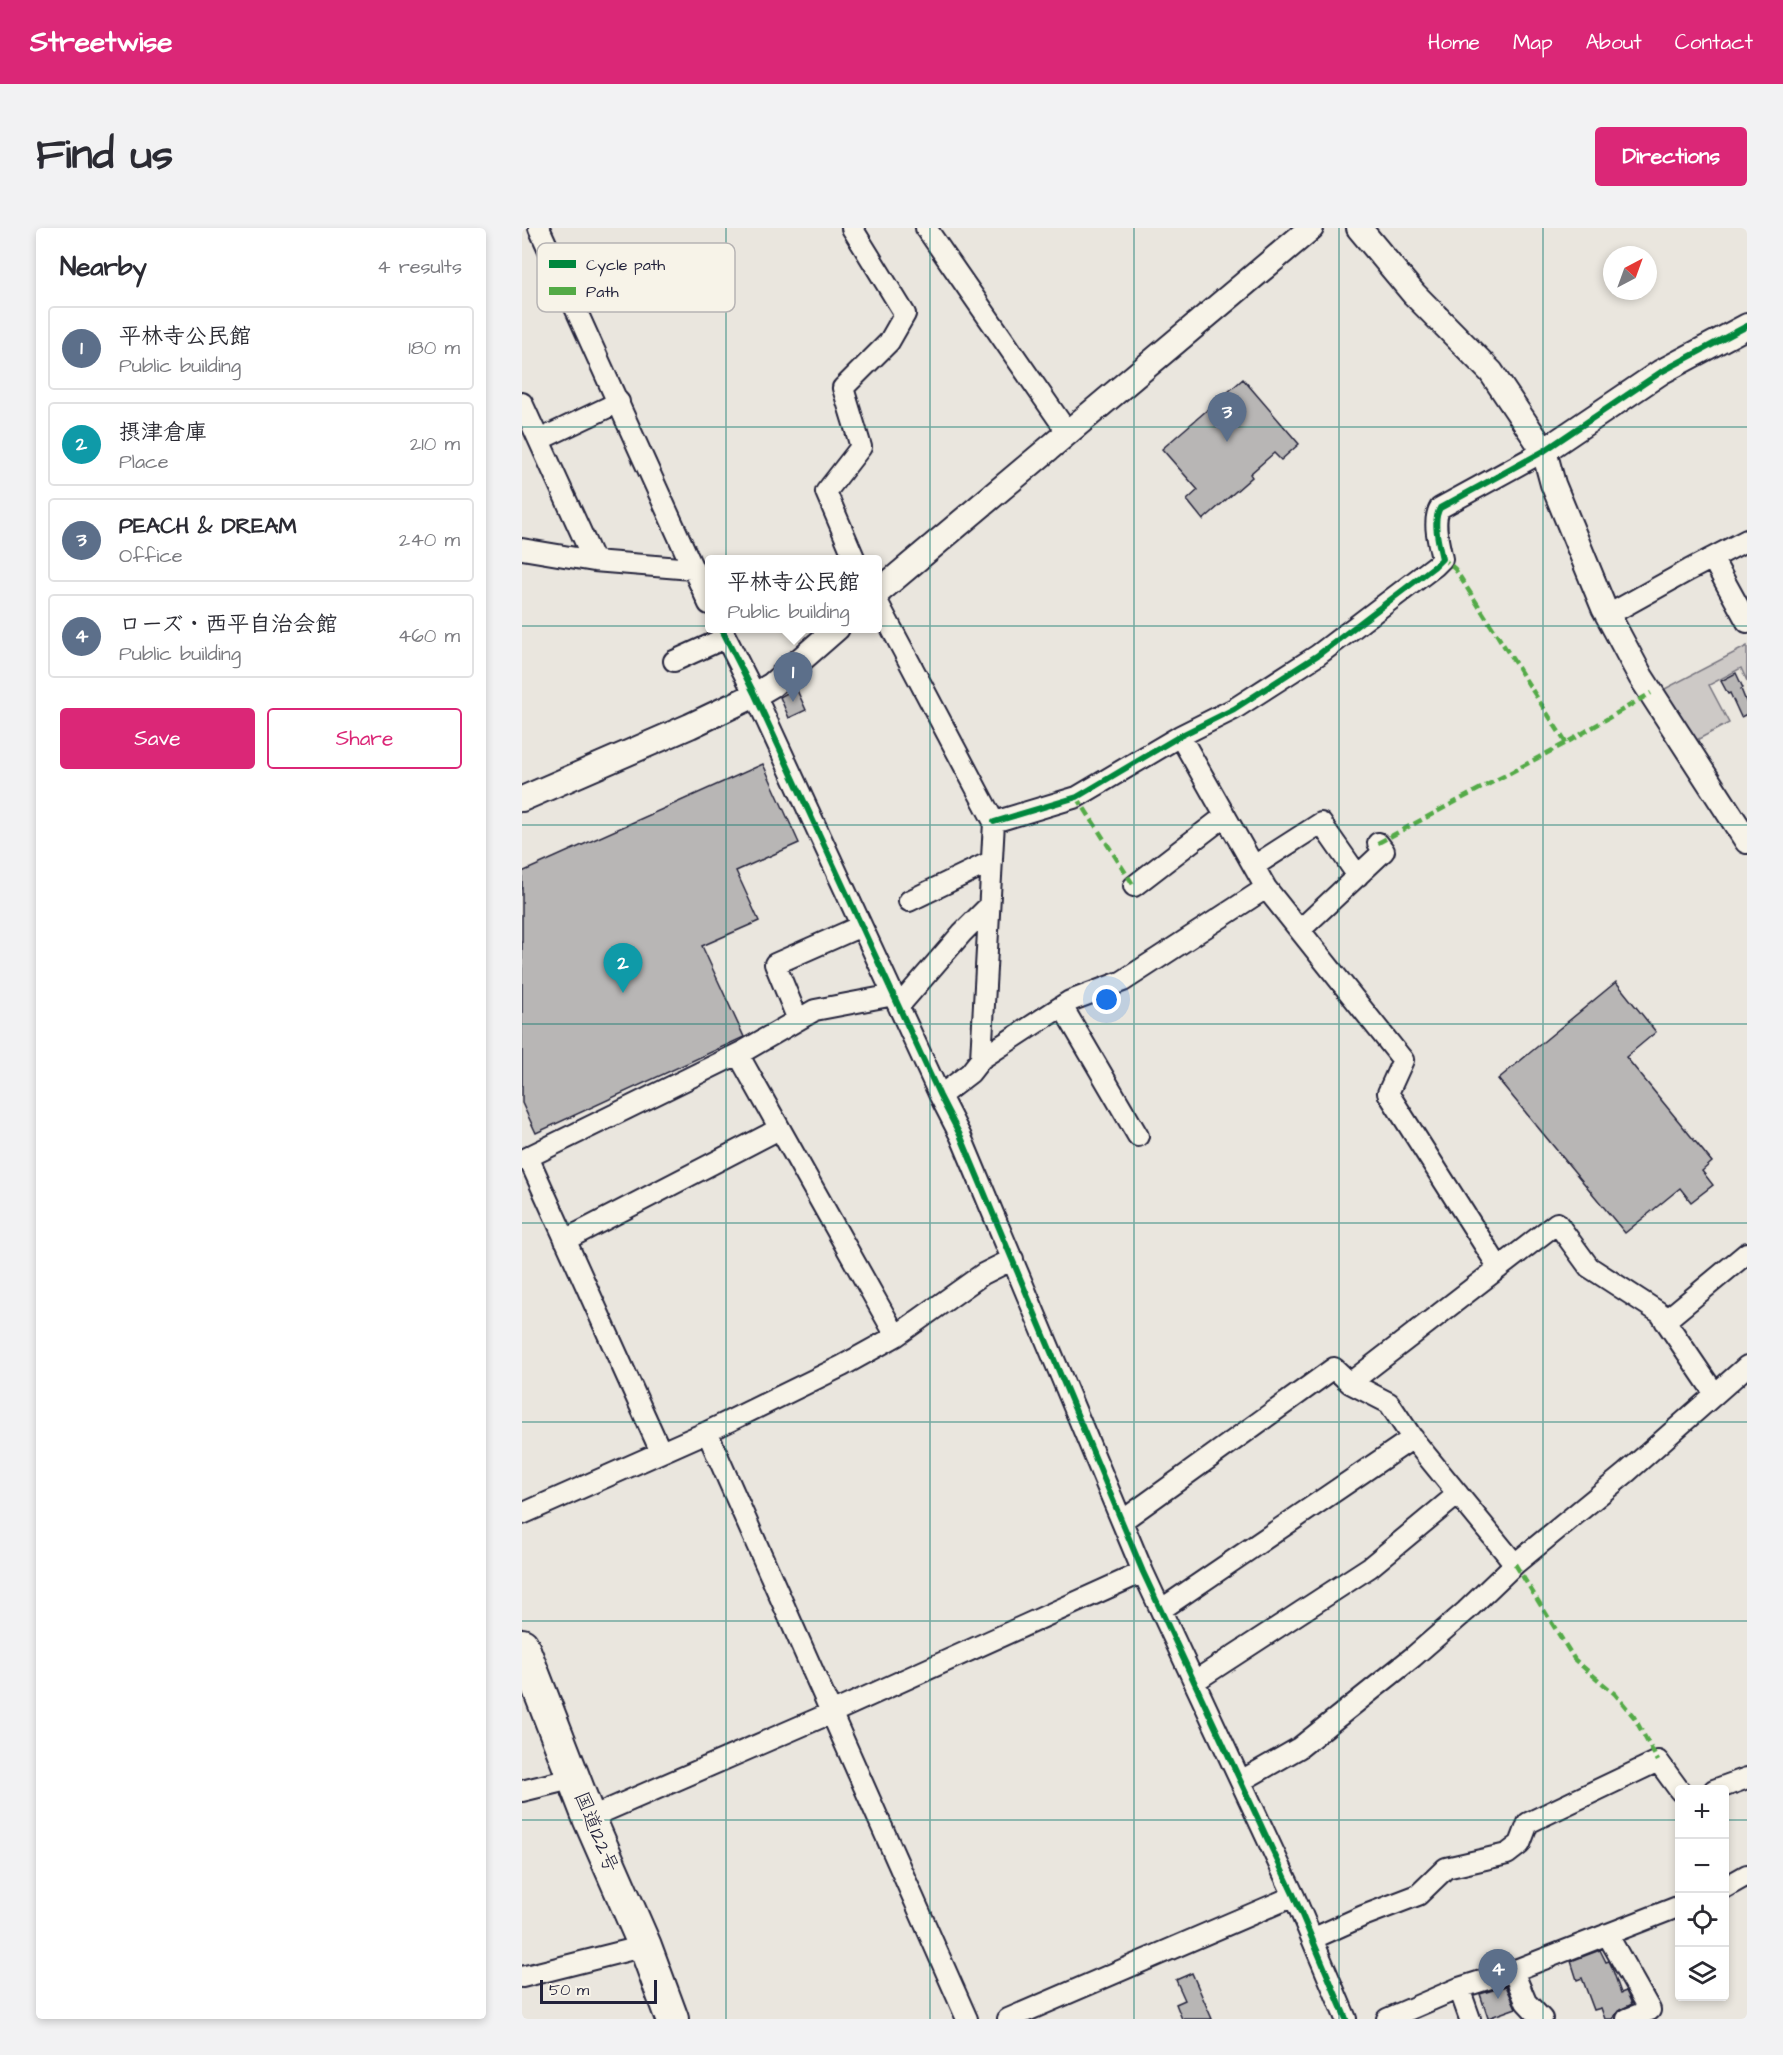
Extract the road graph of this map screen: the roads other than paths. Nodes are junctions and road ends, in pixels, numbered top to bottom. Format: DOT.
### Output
graph roads {
  1 [pos="539,228"];
  2 [pos="852,228"];
  3 [pos="926,228"];
  4 [pos="1311,228"];
  5 [pos="1359,228"];
  6 [pos="546,243"];
  7 [pos="578,312"];
  8 [pos="1747,326"];
  9 [pos="619,402"];
  10 [pos="522,403"];
  11 [pos="1068,433"];
  12 [pos="539,440"];
  13 [pos="1544,451"];
  14 [pos="1747,540"];
  15 [pos="522,549"];
  16 [pos="853,555"];
  17 [pos="1712,558"];
  18 [pos="594,561"];
  19 [pos="692,569"];
  20 [pos="882,589"];
  21 [pos="705,596"];
  22 [pos="882,610"];
  23 [pos="1608,615"];
  24 [pos="1747,622"];
  25 [pos="723,633"];
  26 [pos="831,633"];
  27 [pos="674,661"];
  28 [pos="755,695"];
  29 [pos="1180,736"];
  30 [pos="522,799"];
  31 [pos="1226,816"];
  32 [pos="994,822"];
  33 [pos="1747,841"];
  34 [pos="1378,843"];
  35 [pos="992,861"];
  36 [pos="1254,866"];
  37 [pos="1358,876"];
  38 [pos="1134,886"];
  39 [pos="1266,888"];
  40 [pos="909,901"];
  41 [pos="989,906"];
  42 [pos="861,926"];
  43 [pos="1300,930"];
  44 [pos="896,1001"];
  45 [pos="1062,1006"];
  46 [pos="798,1020"];
  47 [pos="738,1054"];
  48 [pos="981,1059"];
  49 [pos="940,1096"];
  50 [pos="779,1129"];
  51 [pos="1138,1136"];
  52 [pos="525,1159"];
  53 [pos="565,1240"];
  54 [pos="1747,1253"];
  55 [pos="1013,1259"];
  56 [pos="1499,1268"];
  57 [pos="1665,1321"];
  58 [pos="896,1336"];
  59 [pos="1747,1366"];
  60 [pos="1350,1383"];
  61 [pos="1715,1394"];
  62 [pos="707,1432"];
  63 [pos="1413,1438"];
  64 [pos="661,1452"];
  65 [pos="1458,1494"];
  66 [pos="522,1514"];
  67 [pos="1122,1521"];
  68 [pos="1515,1564"];
  69 [pos="1143,1572"];
  70 [pos="1162,1609"];
  71 [pos="522,1645"];
  72 [pos="1195,1681"];
  73 [pos="831,1713"];
  74 [pos="1747,1778"];
  75 [pos="575,1779"];
  76 [pos="1241,1781"];
  77 [pos="1676,1785"];
  78 [pos="1728,1785"];
  79 [pos="522,1791"];
  80 [pos="589,1818"];
  81 [pos="1747,1875"];
  82 [pos="1729,1886"];
  83 [pos="1294,1896"];
  84 [pos="1675,1908"];
  85 [pos="1607,1934"];
  86 [pos="1312,1939"];
  87 [pos="645,1946"];
  88 [pos="1513,1971"];
  89 [pos="522,1977"];
  90 [pos="1459,1988"];
  91 [pos="672,2019"];
  92 [pos="967,2019"];
  93 [pos="1008,2019"];
  94 [pos="1346,2019"];
  95 [pos="1388,2019"];
  96 [pos="1470,2019"];
  97 [pos="1542,2019"];
  98 [pos="1627,2019"];
  1 -- 6 [label="street"];
  2 -- 16 [label="street"];
  3 -- 11 [label="street"];
  4 -- 11 [label="street"];
  5 -- 13 [label="street"];
  7 -- 9 [label="street"];
  8 -- 13 [label="street"];
  9 -- 12 [label="street"];
  9 -- 19 [label="street"];
  10 -- 12 [label="street"];
  11 -- 20 [label="street"];
  12 -- 18 [label="street"];
  13 -- 23 [label="street"];
  13 -- 29 [label="street"];
  14 -- 17 [label="street"];
  15 -- 18 [label="street"];
  17 -- 23 [label="street"];
  17 -- 24 [label="street"];
  18 -- 19 [label="street"];
  19 -- 21 [label="street"];
  22 -- 32 [label="street"];
  23 -- 33 [label="street"];
  25 -- 27 [label="street"];
  25 -- 28 [label="street"];
  26 -- 28 [label="street"];
  28 -- 30 [label="street"];
  28 -- 42 [label="street"];
  29 -- 31 [label="street"];
  29 -- 32 [label="street"];
  31 -- 36 [label="street"];
  31 -- 38 [label="street"];
  32 -- 35 [label="street"];
  34 -- 37 [label="street"];
  35 -- 40 [label="street"];
  35 -- 41 [label="street"];
  36 -- 37 [label="street"];
  36 -- 39 [label="street"];
  37 -- 43 [label="street"];
  39 -- 43 [label="street"];
  39 -- 45 [label="street"];
  41 -- 44 [label="street"];
  41 -- 48 [label="street"];
  42 -- 44 [label="street"];
  42 -- 46 [label="street"];
  43 -- 56 [label="street"];
  44 -- 46 [label="street"];
  44 -- 49 [label="street"];
  45 -- 48 [label="street"];
  45 -- 51 [label="street"];
  46 -- 47 [label="street"];
  47 -- 50 [label="street"];
  47 -- 52 [label="street"];
  48 -- 49 [label="street"];
  49 -- 55 [label="street"];
  50 -- 53 [label="street"];
  50 -- 58 [label="street"];
  52 -- 53 [label="street"];
  53 -- 64 [label="street"];
  54 -- 57 [label="street"];
  55 -- 58 [label="street"];
  55 -- 67 [label="street"];
  56 -- 57 [label="street"];
  56 -- 60 [label="street"];
  57 -- 61 [label="street"];
  58 -- 62 [label="street"];
  59 -- 61 [label="street"];
  60 -- 63 [label="street"];
  60 -- 67 [label="street"];
  61 -- 68 [label="street"];
  62 -- 64 [label="street"];
  62 -- 73 [label="street"];
  63 -- 65 [label="street"];
  63 -- 70 [label="street"];
  64 -- 66 [label="street"];
  65 -- 68 [label="street"];
  65 -- 72 [label="street"];
  67 -- 69 [label="street"];
  68 -- 76 [label="street"];
  69 -- 70 [label="street"];
  69 -- 73 [label="street"];
  70 -- 72 [label="street"];
  71 -- 75 [label="highway, 国道122号"];
  72 -- 76 [label="street"];
  73 -- 80 [label="street"];
  73 -- 92 [label="street"];
  74 -- 78 [label="street"];
  75 -- 79 [label="street"];
  75 -- 80 [label="highway, 国道122号"];
  76 -- 83 [label="street"];
  77 -- 86 [label="street"];
  80 -- 87 [label="highway, 国道122号"];
  81 -- 82 [label="street"];
  83 -- 86 [label="street"];
  83 -- 93 [label="street"];
  84 -- 85 [label="street"];
  85 -- 88 [label="street"];
  85 -- 98 [label="street"];
  86 -- 94 [label="street"];
  87 -- 89 [label="street"];
  87 -- 91 [label="highway, 国道122号"];
  88 -- 90 [label="street"];
  88 -- 97 [label="street"];
  90 -- 95 [label="street"];
  90 -- 96 [label="street"];
}
